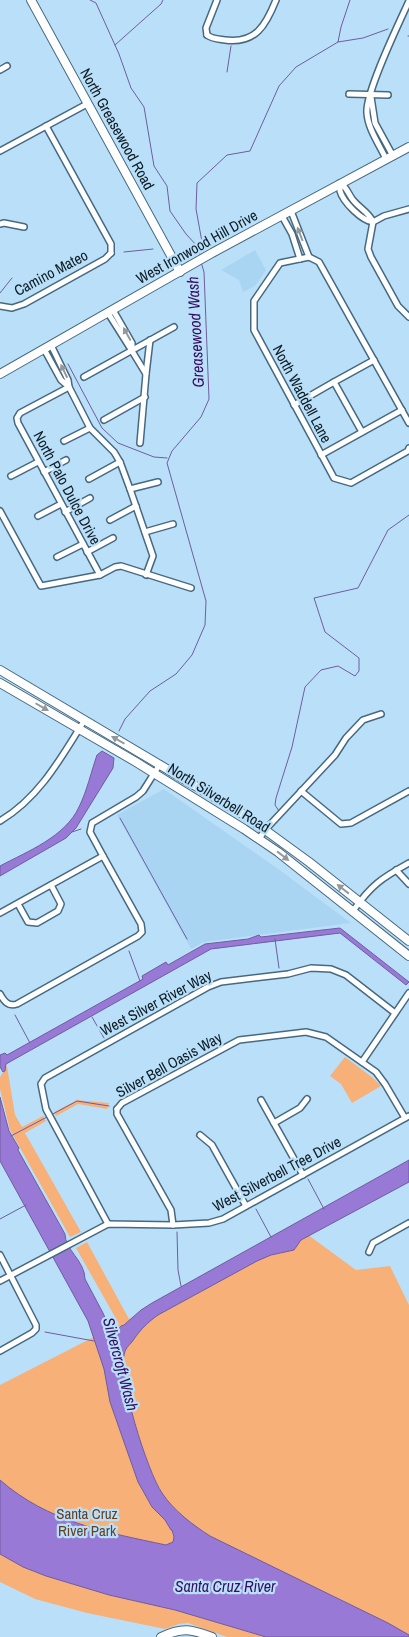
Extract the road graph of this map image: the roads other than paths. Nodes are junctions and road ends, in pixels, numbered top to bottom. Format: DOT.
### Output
graph roads {
  1 [pos="31,0"];
  2 [pos="216,0"];
  3 [pos="276,0"];
  4 [pos="409,1"];
  5 [pos="7,66"];
  6 [pos="0,70"];
  7 [pos="349,94"];
  8 [pos="371,94"];
  9 [pos="388,95"];
  10 [pos="87,104"];
  11 [pos="46,126"];
  12 [pos="409,147"];
  13 [pos="0,151"];
  14 [pos="390,157"];
  15 [pos="340,183"];
  16 [pos="409,210"];
  17 [pos="291,211"];
  18 [pos="282,216"];
  19 [pos="0,224"];
  20 [pos="372,224"];
  21 [pos="24,227"];
  22 [pos="111,253"];
  23 [pos="118,254"];
  24 [pos="309,257"];
  25 [pos="300,259"];
  26 [pos="180,272"];
  27 [pos="0,306"];
  28 [pos="111,311"];
  29 [pos="409,317"];
  30 [pos="174,327"];
  31 [pos="150,340"];
  32 [pos="48,347"];
  33 [pos="132,350"];
  34 [pos="374,360"];
  35 [pos="0,374"];
  36 [pos="146,374"];
  37 [pos="84,377"];
  38 [pos="334,382"];
  39 [pos="69,387"];
  40 [pos="145,397"];
  41 [pos="294,405"];
  42 [pos="402,410"];
  43 [pos="104,420"];
  44 [pos="409,423"];
  45 [pos="90,428"];
  46 [pos="362,432"];
  47 [pos="64,441"];
  48 [pos="140,443"];
  49 [pos="409,448"];
  50 [pos="321,455"];
  51 [pos="66,460"];
  52 [pos="38,462"];
  53 [pos="120,462"];
  54 [pos="44,472"];
  55 [pos="11,476"];
  56 [pos="89,480"];
  57 [pos="158,482"];
  58 [pos="130,489"];
  59 [pos="90,498"];
  60 [pos="61,504"];
  61 [pos="136,506"];
  62 [pos="0,511"];
  63 [pos="66,512"];
  64 [pos="38,516"];
  65 [pos="110,520"];
  66 [pos="173,524"];
  67 [pos="145,532"];
  68 [pos="113,538"];
  69 [pos="83,544"];
  70 [pos="87,552"];
  71 [pos="57,557"];
  72 [pos="100,575"];
  73 [pos="146,575"];
  74 [pos="191,588"];
  75 [pos="0,670"];
  76 [pos="0,683"];
  77 [pos="381,714"];
  78 [pos="84,720"];
  79 [pos="79,729"];
  80 [pos="160,764"];
  81 [pos="154,774"];
  82 [pos="301,791"];
  83 [pos="409,791"];
  84 [pos="0,822"];
  85 [pos="265,830"];
  86 [pos="259,839"];
  87 [pos="103,856"];
  88 [pos="409,863"];
  89 [pos="396,870"];
  90 [pos="409,884"];
  91 [pos="51,885"];
  92 [pos="359,902"];
  93 [pos="18,904"];
  94 [pos="353,911"];
  95 [pos="0,913"];
  96 [pos="409,941"];
  97 [pos="409,956"];
  98 [pos="409,993"];
  99 [pos="0,994"];
  100 [pos="395,1013"];
  101 [pos="362,1062"];
  102 [pos="307,1099"];
  103 [pos="261,1100"];
  104 [pos="407,1117"];
  105 [pos="274,1123"];
  106 [pos="200,1135"];
  107 [pos="303,1175"];
  108 [pos="246,1206"];
  109 [pos="409,1223"];
  110 [pos="108,1224"];
  111 [pos="173,1225"];
  112 [pos="369,1252"];
  113 [pos="0,1255"];
  114 [pos="11,1276"];
  115 [pos="0,1280"];
  116 [pos="0,1351"];
  117 [pos="161,1637"];
  118 [pos="212,1637"];
  1 -- 10 [label="main road, North Greasewood Road"];
  2 -- 3 [label="street"];
  4 -- 8 [label="street"];
  5 -- 6 [label="street"];
  7 -- 8 [label="street"];
  8 -- 9 [label="street"];
  8 -- 14 [label="street"];
  10 -- 11 [label="street"];
  10 -- 26 [label="main road, North Greasewood Road"];
  11 -- 13 [label="street"];
  11 -- 22 [label="street"];
  12 -- 14 [label="main road, West Ironwood Hill Drive"];
  14 -- 15 [label="main road, West Ironwood Hill Drive"];
  15 -- 17 [label="main road, West Ironwood Hill Drive"];
  15 -- 20 [label="street"];
  16 -- 20 [label="street"];
  17 -- 18 [label="main road, West Ironwood Hill Drive"];
  24 -- 17 [label="street, one-way"];
  18 -- 25 [label="street"];
  18 -- 26 [label="main road, West Ironwood Hill Drive"];
  19 -- 21 [label="street"];
  20 -- 29 [label="street"];
  22 -- 23 [label="street"];
  22 -- 27 [label="street, Camino Mateo"];
  24 -- 25 [label="street, North Waddell Lane"];
  24 -- 34 [label="street"];
  25 -- 41 [label="street, North Waddell Lane"];
  26 -- 28 [label="main road, West Ironwood Hill Drive"];
  28 -- 32 [label="main road, West Ironwood Hill Drive"];
  28 -- 33 [label="street"];
  30 -- 31 [label="street"];
  31 -- 33 [label="street"];
  31 -- 36 [label="street"];
  32 -- 35 [label="main road, West Ironwood Hill Drive"];
  32 -- 39 [label="street"];
  33 -- 36 [label="street"];
  33 -- 37 [label="street"];
  34 -- 38 [label="street"];
  34 -- 42 [label="street"];
  36 -- 40 [label="street"];
  38 -- 41 [label="street"];
  38 -- 46 [label="street"];
  39 -- 45 [label="street"];
  39 -- 52 [label="street, North Palo Dulce Drive"];
  40 -- 43 [label="street"];
  40 -- 48 [label="street"];
  41 -- 50 [label="street, North Waddell Lane"];
  42 -- 44 [label="street"];
  42 -- 46 [label="street"];
  45 -- 47 [label="street"];
  45 -- 53 [label="street"];
  46 -- 50 [label="street"];
  49 -- 50 [label="street, North Waddell Lane"];
  51 -- 54 [label="street"];
  52 -- 54 [label="street, North Palo Dulce Drive"];
  52 -- 55 [label="street"];
  53 -- 56 [label="street"];
  53 -- 58 [label="street"];
  54 -- 60 [label="street, North Palo Dulce Drive"];
  57 -- 58 [label="street"];
  58 -- 61 [label="street"];
  59 -- 63 [label="street"];
  60 -- 63 [label="street, North Palo Dulce Drive"];
  60 -- 64 [label="street"];
  61 -- 65 [label="street"];
  61 -- 67 [label="street"];
  62 -- 72 [label="street"];
  63 -- 69 [label="street, North Palo Dulce Drive"];
  66 -- 67 [label="street"];
  67 -- 73 [label="street"];
  68 -- 70 [label="street"];
  69 -- 70 [label="street, North Palo Dulce Drive"];
  69 -- 71 [label="street"];
  70 -- 72 [label="street, North Palo Dulce Drive"];
  72 -- 73 [label="street"];
  73 -- 74 [label="street"];
  75 -- 78 [label="main road, North Silverbell Road"];
  76 -- 79 [label="main road, North Silverbell Road, one-way"];
  77 -- 82 [label="street"];
  78 -- 79 [label="street"];
  80 -- 78 [label="main road, North Silverbell Road, one-way"];
  79 -- 81 [label="main road, North Silverbell Road"];
  79 -- 84 [label="street"];
  80 -- 81 [label="street"];
  80 -- 85 [label="main road, North Silverbell Road"];
  81 -- 86 [label="main road, North Silverbell Road"];
  81 -- 87 [label="street"];
  82 -- 83 [label="street"];
  82 -- 85 [label="street"];
  85 -- 86 [label="street"];
  92 -- 85 [label="main road, North Silverbell Road, one-way"];
  86 -- 94 [label="main road, North Silverbell Road, one-way"];
  87 -- 91 [label="street"];
  87 -- 99 [label="street"];
  88 -- 89 [label="street"];
  89 -- 90 [label="street"];
  89 -- 92 [label="street"];
  91 -- 93 [label="street"];
  91 -- 93 [label="street"];
  92 -- 94 [label="street"];
  92 -- 96 [label="main road, North Silverbell Road"];
  93 -- 95 [label="street"];
  94 -- 97 [label="main road, North Silverbell Road"];
  98 -- 100 [label="street"];
  100 -- 101 [label="street"];
  100 -- 110 [label="street, West Silver River Way"];
  101 -- 104 [label="street, Silver Bell Oasis Way"];
  101 -- 111 [label="street, Silver Bell Oasis Way"];
  102 -- 105 [label="street"];
  103 -- 105 [label="street"];
  104 -- 107 [label="street, West Silverbell Tree Drive"];
  105 -- 107 [label="street"];
  106 -- 108 [label="street"];
  107 -- 108 [label="street, West Silverbell Tree Drive"];
  108 -- 111 [label="street, West Silverbell Tree Drive"];
  109 -- 112 [label="street"];
  110 -- 111 [label="street, West Silverbell Tree Drive"];
  110 -- 114 [label="street, West Silverbell Tree Drive"];
  113 -- 114 [label="street"];
  114 -- 115 [label="street, West Silverbell Tree Drive"];
  114 -- 116 [label="street"];
  117 -- 118 [label="main road"];
}
